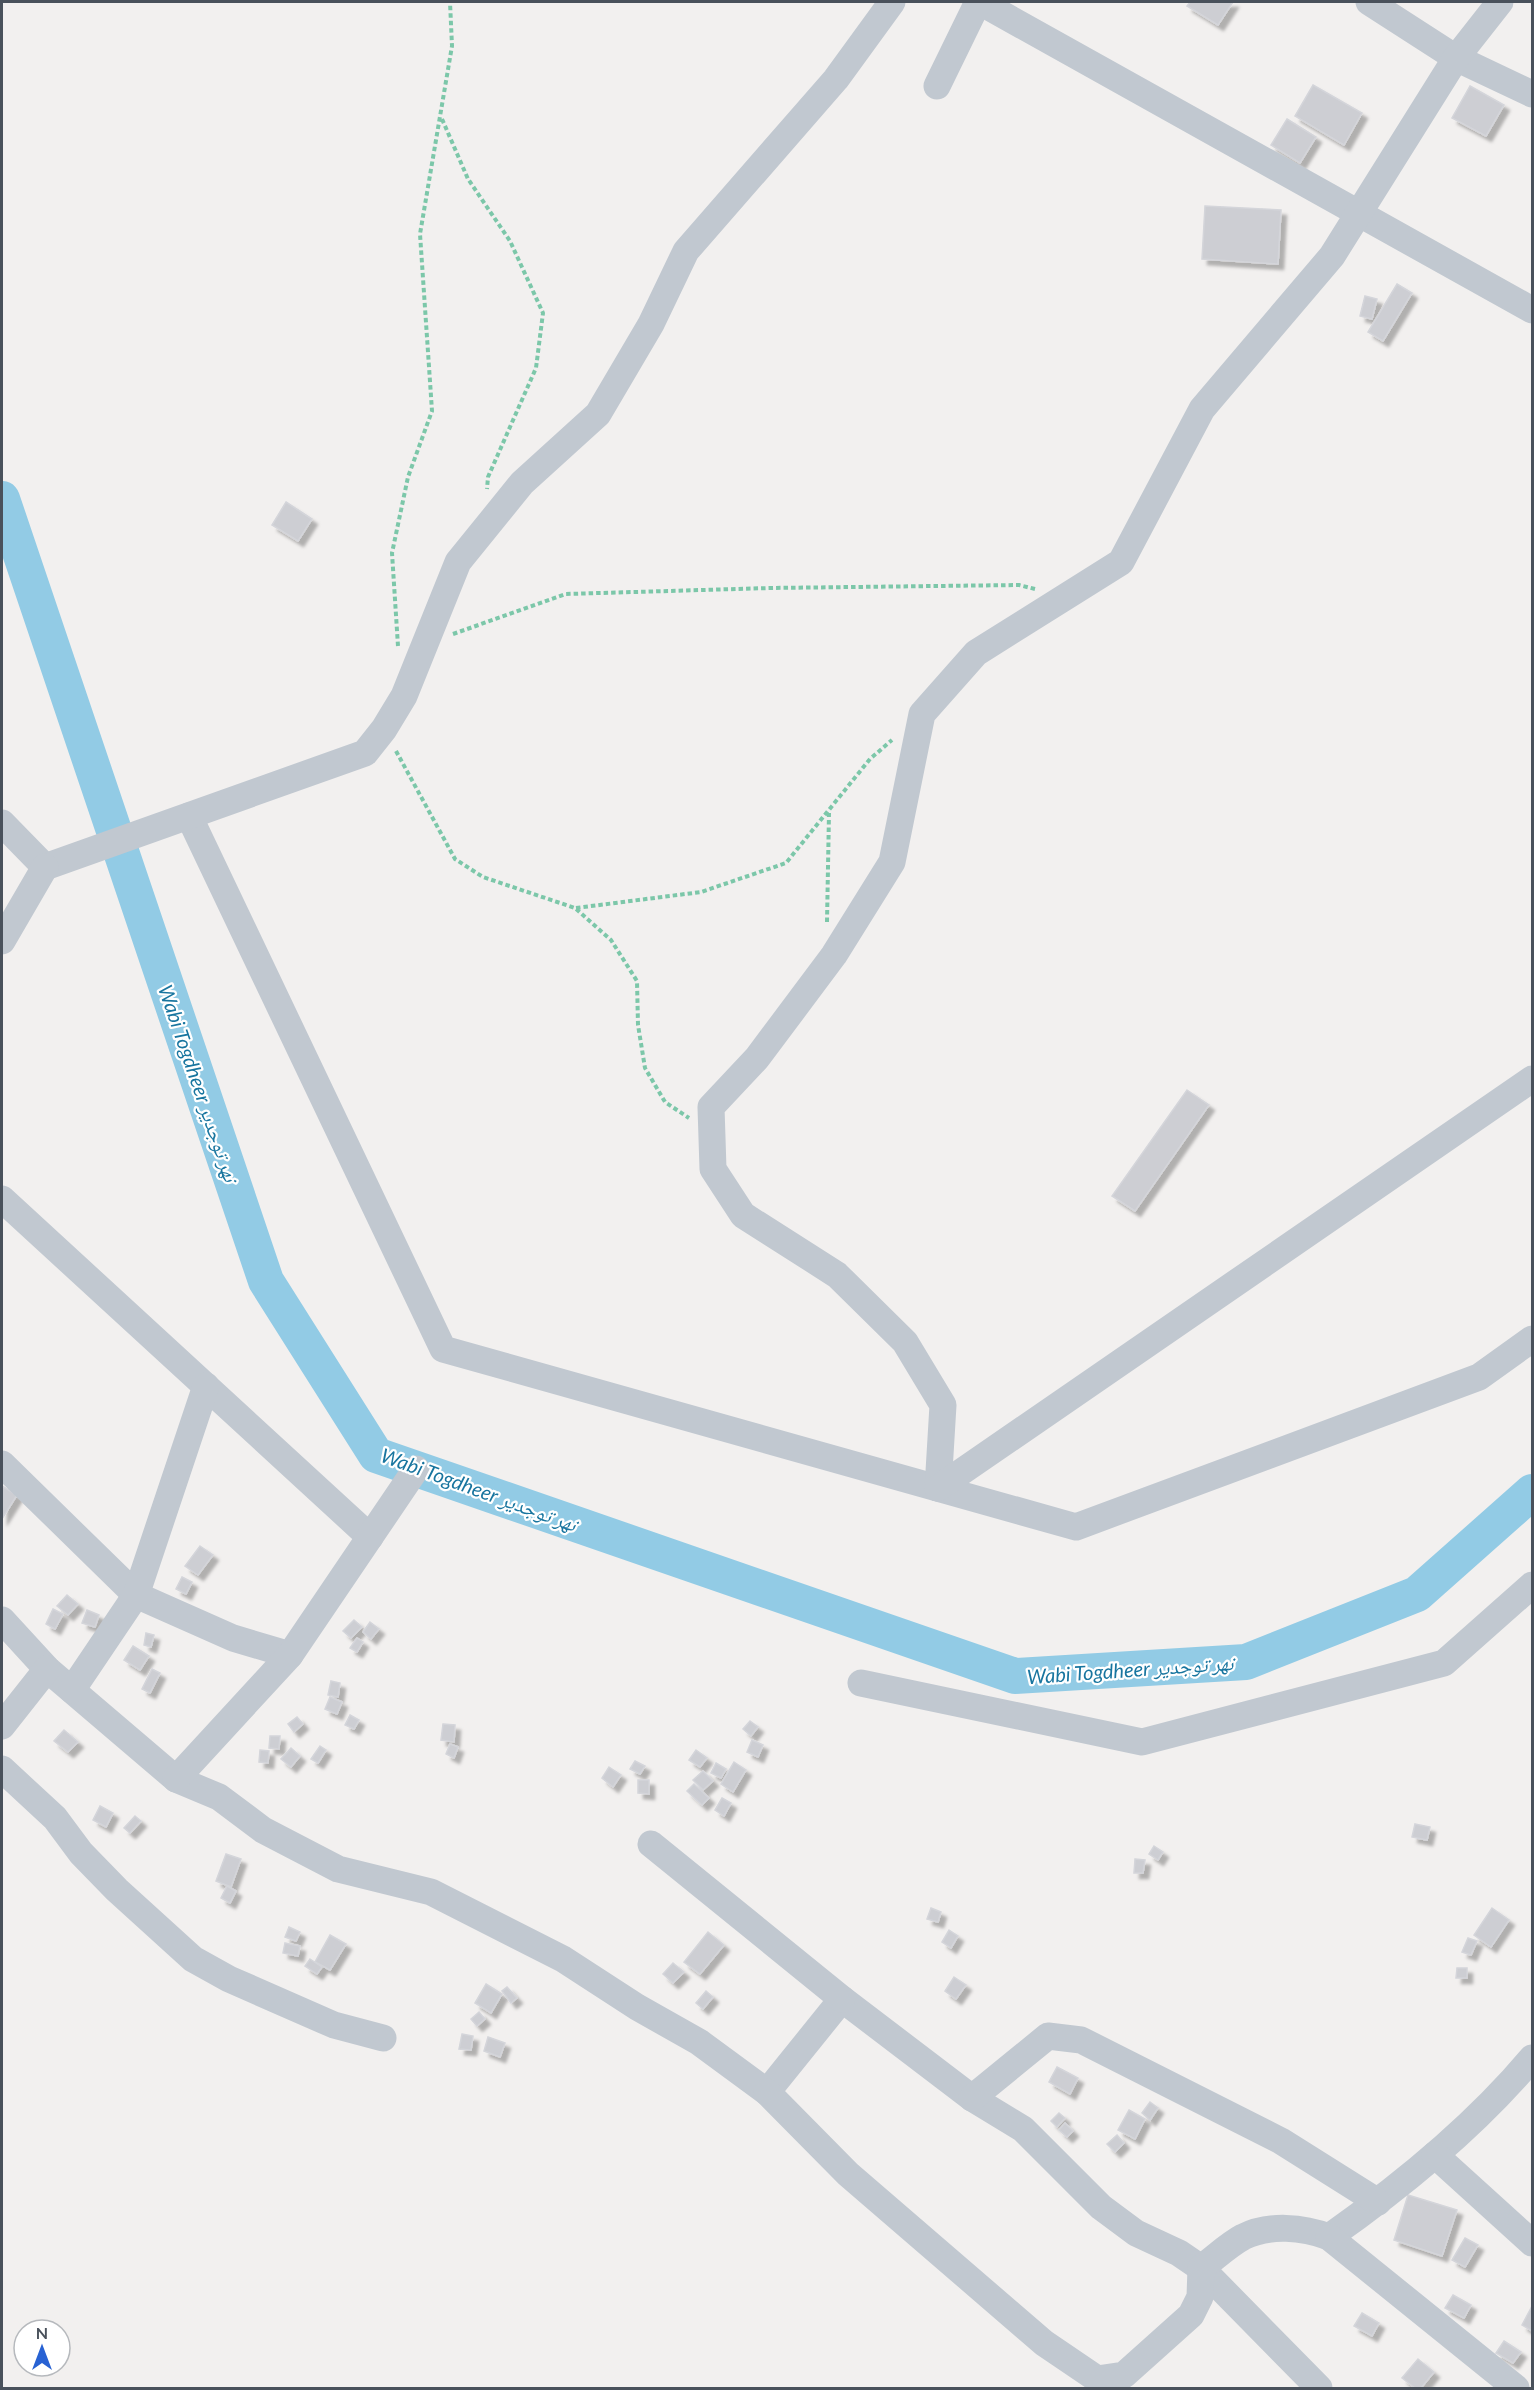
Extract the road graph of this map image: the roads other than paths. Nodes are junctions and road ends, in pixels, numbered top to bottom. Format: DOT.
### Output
graph roads {
  1 [pos="892,2"];
  2 [pos="979,2"];
  3 [pos="1369,2"];
  4 [pos="1500,2"];
  5 [pos="1456,58"];
  6 [pos="937,86"];
  7 [pos="1533,94"];
  8 [pos="1359,213"];
  9 [pos="1533,310"];
  10 [pos="189,816"];
  11 [pos="2,823"];
  12 [pos="45,867"];
  13 [pos="2,941"];
  14 [pos="1533,1079"];
  15 [pos="2,1198"];
  16 [pos="1533,1338"];
  17 [pos="206,1386"];
  18 [pos="2,1464"];
  19 [pos="416,1469"];
  20 [pos="938,1488"];
  21 [pos="370,1537"];
  22 [pos="1533,1585"];
  23 [pos="136,1595"];
  24 [pos="2,1620"];
  25 [pos="290,1655"];
  26 [pos="47,1669"];
  27 [pos="861,1683"];
  28 [pos="72,1690"];
  29 [pos="2,1726"];
  30 [pos="2,1768"];
  31 [pos="176,1779"];
  32 [pos="651,1844"];
  33 [pos="842,1999"];
  34 [pos="383,2037"];
  35 [pos="1533,2058"];
  36 [pos="1523,2087"];
  37 [pos="767,2092"];
  38 [pos="972,2098"];
  39 [pos="1435,2155"];
  40 [pos="1378,2202"];
  41 [pos="1329,2237"];
  42 [pos="1533,2244"];
  43 [pos="1202,2268"];
  44 [pos="1318,2388"];
  45 [pos="1516,2388"];
  1 -- 10 [label="street"];
  2 -- 6 [label="street"];
  2 -- 8 [label="street"];
  3 -- 5 [label="street"];
  4 -- 5 [label="street"];
  5 -- 7 [label="street"];
  5 -- 8 [label="street"];
  8 -- 9 [label="street"];
  8 -- 20 [label="street"];
  10 -- 12 [label="street"];
  10 -- 20 [label="street"];
  11 -- 12 [label="street"];
  12 -- 13 [label="street"];
  14 -- 20 [label="street"];
  15 -- 17 [label="street"];
  16 -- 20 [label="street"];
  17 -- 21 [label="street"];
  17 -- 23 [label="street"];
  18 -- 23 [label="street"];
  19 -- 21 [label="street"];
  21 -- 25 [label="street"];
  22 -- 27 [label="street"];
  23 -- 25 [label="street"];
  23 -- 28 [label="street"];
  24 -- 26 [label="street"];
  25 -- 31 [label="street"];
  26 -- 28 [label="street"];
  26 -- 29 [label="street"];
  28 -- 31 [label="street"];
  30 -- 34 [label="street"];
  31 -- 37 [label="street"];
  32 -- 33 [label="street"];
  33 -- 37 [label="street"];
  33 -- 38 [label="street"];
  35 -- 36 [label="street"];
  36 -- 39 [label="street"];
  37 -- 43 [label="street"];
  38 -- 40 [label="street"];
  38 -- 43 [label="street"];
  39 -- 40 [label="street"];
  39 -- 42 [label="street"];
  40 -- 41 [label="street"];
  41 -- 43 [label="street"];
  41 -- 45 [label="street"];
  43 -- 44 [label="street"];
}
